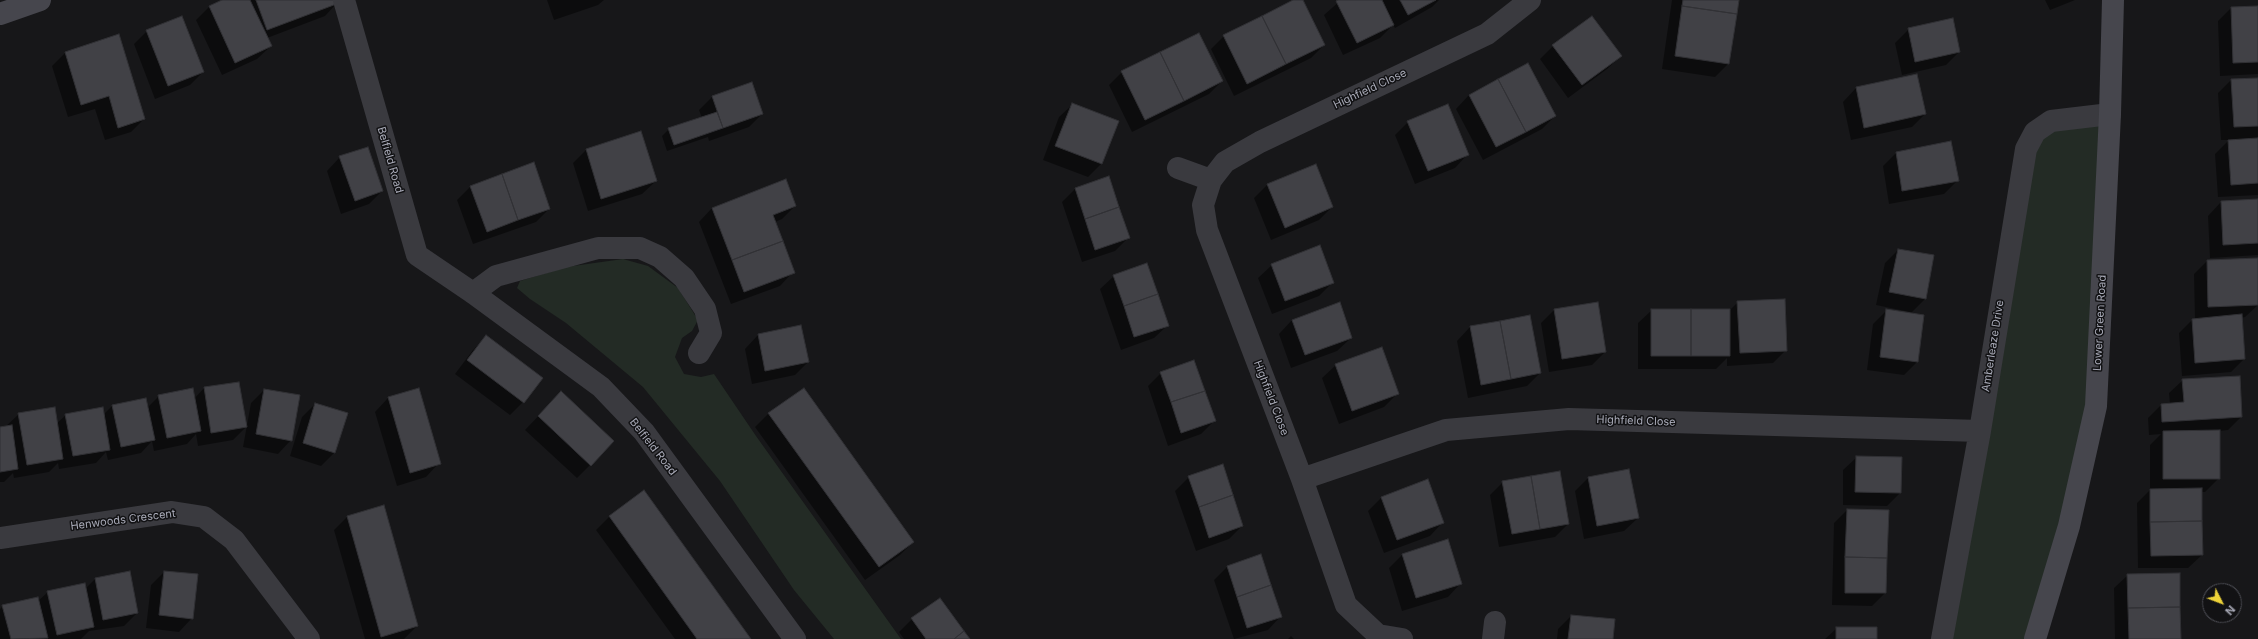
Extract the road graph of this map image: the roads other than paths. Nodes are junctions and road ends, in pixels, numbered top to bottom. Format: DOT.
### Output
graph roads {
  1 [pos="40,0"];
  2 [pos="344,0"];
  3 [pos="1530,0"];
  4 [pos="2113,0"];
  5 [pos="0,14"];
  6 [pos="2110,114"];
  7 [pos="1178,168"];
  8 [pos="1211,180"];
  9 [pos="473,292"];
  10 [pos="699,353"];
  11 [pos="1980,430"];
  12 [pos="1302,479"];
  13 [pos="0,538"];
  14 [pos="309,639"];
  15 [pos="795,639"];
  16 [pos="1402,639"];
  17 [pos="1942,639"];
  18 [pos="2035,639"];
  1 -- 5 [label="street"];
  2 -- 9 [label="street, Belfield Road"];
  3 -- 8 [label="street, Highfield Close"];
  4 -- 6 [label="street, Lower Green Road"];
  6 -- 11 [label="street, Amberleaze Drive"];
  6 -- 18 [label="street, Lower Green Road"];
  7 -- 8 [label="street"];
  8 -- 12 [label="street, Highfield Close"];
  9 -- 10 [label="street"];
  9 -- 15 [label="street, Belfield Road"];
  11 -- 12 [label="street, Highfield Close"];
  11 -- 17 [label="street, Amberleaze Drive"];
  12 -- 16 [label="street, Highfield Close"];
  13 -- 14 [label="street, Henwoods Crescent"];
}
